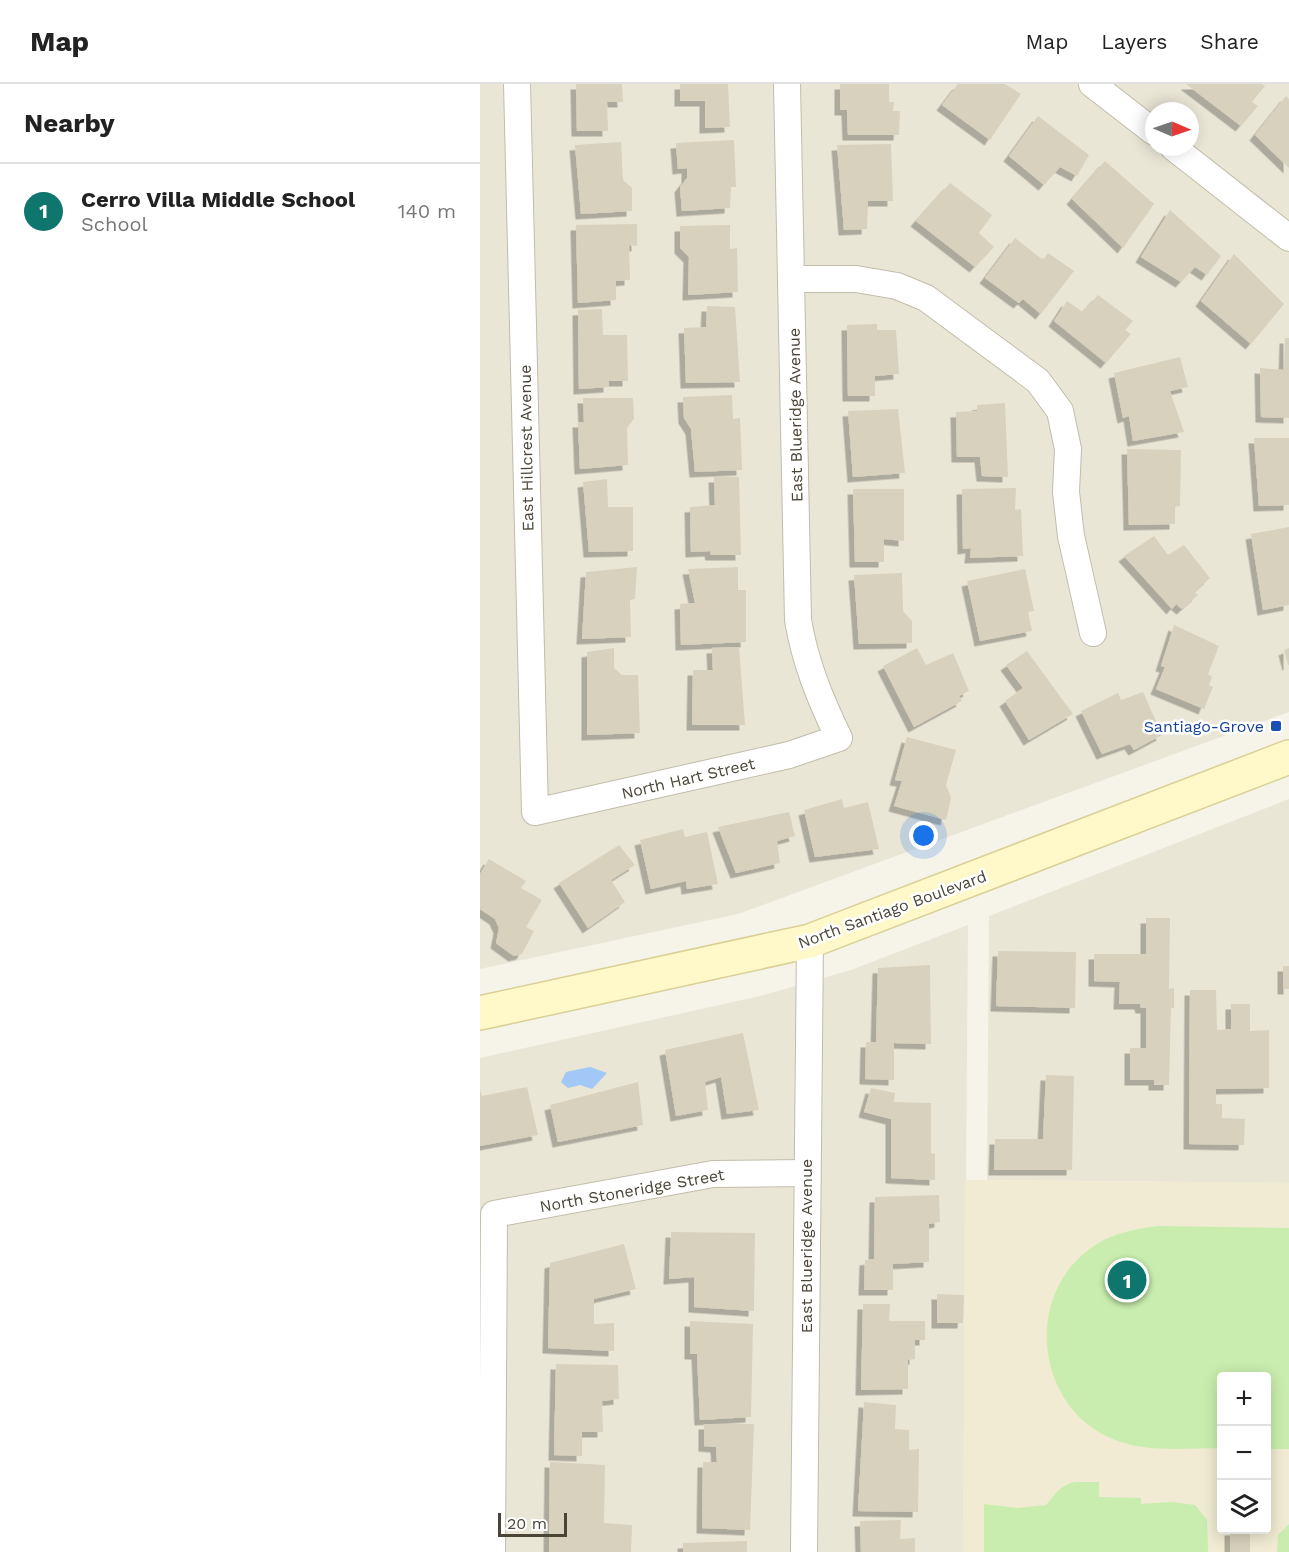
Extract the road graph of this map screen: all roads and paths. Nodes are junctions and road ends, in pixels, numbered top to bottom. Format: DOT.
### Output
graph roads {
  1 [pos="517,84"];
  2 [pos="787,84"];
  3 [pos="1092,84"];
  4 [pos="1145,125"];
  5 [pos="1184,156"];
  6 [pos="1289,238"];
  7 [pos="792,279"];
  8 [pos="1093,633"];
  9 [pos="840,738"];
  10 [pos="1289,757"];
  11 [pos="535,812"];
  12 [pos="810,941"];
  13 [pos="480,1013"];
  14 [pos="807,1173"];
  15 [pos="492,1552"];
  16 [pos="804,1552"];
  1 -- 11 [label="street, East Hillcrest Avenue"];
  2 -- 7 [label="street, East Blueridge Avenue"];
  3 -- 4 [label="street"];
  5 -- 6 [label="street"];
  7 -- 8 [label="street"];
  7 -- 9 [label="street, East Blueridge Avenue"];
  9 -- 11 [label="street, North Hart Street"];
  10 -- 12 [label="main road, North Santiago Boulevard"];
  12 -- 13 [label="main road, North Santiago Boulevard"];
  12 -- 14 [label="street, East Blueridge Avenue"];
  14 -- 15 [label="street, North Stoneridge Street"];
  14 -- 16 [label="street, East Blueridge Avenue"];
}
